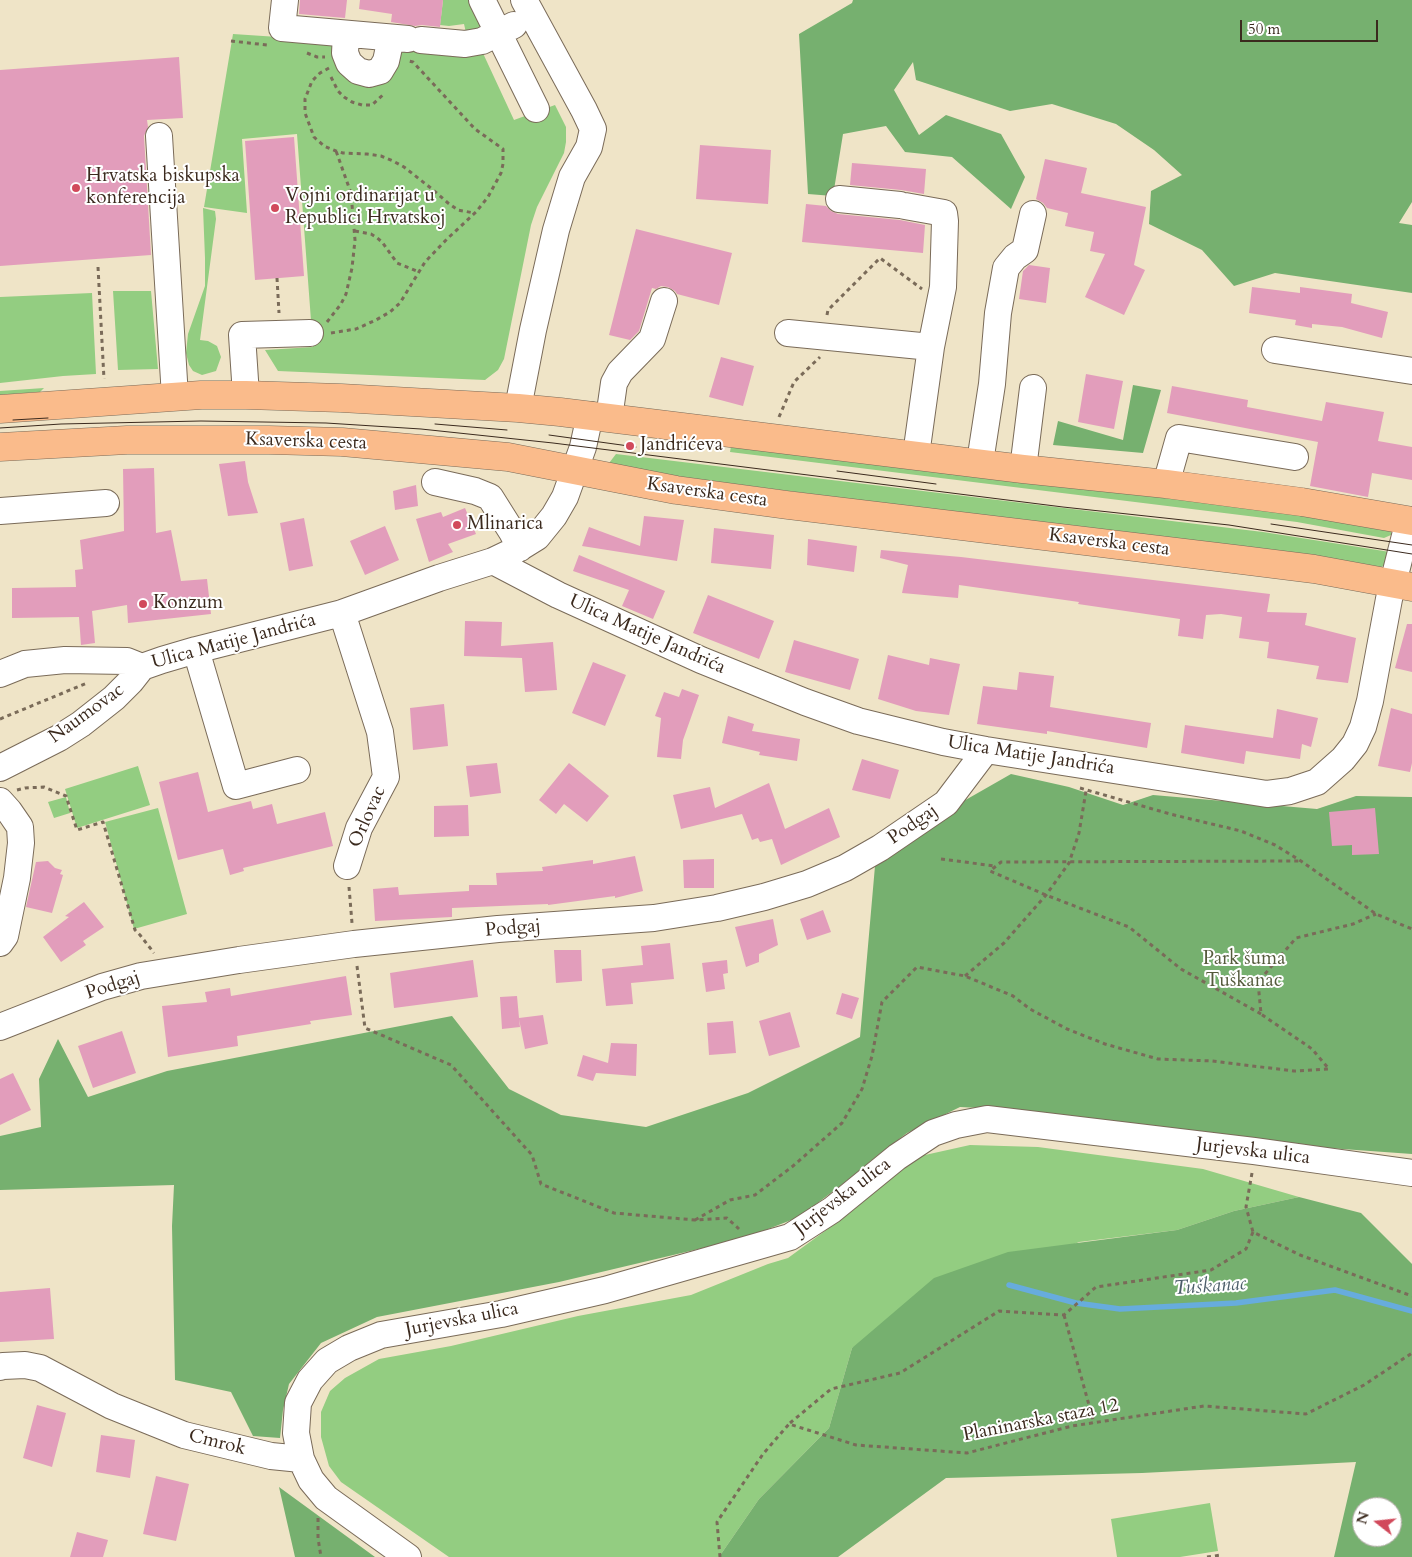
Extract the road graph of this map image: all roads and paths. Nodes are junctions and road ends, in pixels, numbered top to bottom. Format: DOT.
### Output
graph roads {
  1 [pos="285,0"];
  2 [pos="482,0"];
  3 [pos="528,7"];
  4 [pos="333,32"];
  5 [pos="499,33"];
  6 [pos="406,45"];
  7 [pos="330,67"];
  8 [pos="390,88"];
  9 [pos="536,109"];
  10 [pos="159,136"];
  11 [pos="336,151"];
  12 [pos="839,198"];
  13 [pos="474,213"];
  14 [pos="1032,214"];
  15 [pos="355,231"];
  16 [pos="98,267"];
  17 [pos="419,272"];
  18 [pos="277,278"];
  19 [pos="941,298"];
  20 [pos="664,301"];
  21 [pos="826,319"];
  22 [pos="315,333"];
  23 [pos="788,333"];
  24 [pos="281,334"];
  25 [pos="931,347"];
  26 [pos="1275,350"];
  27 [pos="821,351"];
  28 [pos="1412,370"];
  29 [pos="104,383"];
  30 [pos="1033,388"];
  31 [pos="246,395"];
  32 [pos="176,397"];
  33 [pos="518,408"];
  34 [pos="0,409"];
  35 [pos="600,417"];
  36 [pos="779,418"];
  37 [pos="0,447"];
  38 [pos="916,455"];
  39 [pos="1295,458"];
  40 [pos="980,462"];
  41 [pos="1023,468"];
  42 [pos="576,471"];
  43 [pos="435,482"];
  44 [pos="1166,484"];
  45 [pos="106,503"];
  46 [pos="0,511"];
  47 [pos="1411,521"];
  48 [pos="520,548"];
  49 [pos="493,562"];
  50 [pos="1402,585"];
  51 [pos="342,613"];
  52 [pos="196,650"];
  53 [pos="142,667"];
  54 [pos="0,674"];
  55 [pos="81,685"];
  56 [pos="0,719"];
  57 [pos="986,750"];
  58 [pos="0,768"];
  59 [pos="297,770"];
  60 [pos="1085,782"];
  61 [pos="1078,788"];
  62 [pos="1086,790"];
  63 [pos="5,796"];
  64 [pos="941,859"];
  65 [pos="1301,861"];
  66 [pos="1069,863"];
  67 [pos="347,866"];
  68 [pos="996,866"];
  69 [pos="1046,895"];
  70 [pos="1376,914"];
  71 [pos="352,928"];
  72 [pos="1412,929"];
  73 [pos="0,943"];
  74 [pos="158,958"];
  75 [pos="356,964"];
  76 [pos="965,976"];
  77 [pos="1261,1014"];
  78 [pos="0,1027"];
  79 [pos="1254,1151"];
  80 [pos="1412,1173"];
  81 [pos="695,1220"];
  82 [pos="1253,1232"];
  83 [pos="746,1235"];
  84 [pos="1412,1296"];
  85 [pos="1064,1315"];
  86 [pos="1412,1353"];
  87 [pos="0,1367"];
  88 [pos="1094,1422"];
  89 [pos="789,1424"];
  90 [pos="301,1458"];
  91 [pos="326,1498"];
  92 [pos="1220,1555"];
  93 [pos="321,1557"];
  94 [pos="408,1557"];
  95 [pos="720,1557"];
  96 [pos="1207,1557"];
  1 -- 4 [label="street"];
  2 -- 5 [label="street"];
  3 -- 5 [label="street"];
  3 -- 33 [label="street"];
  4 -- 6 [label="street"];
  4 -- 6 [label="street"];
  4 -- 7 [label="path"];
  5 -- 6 [label="street"];
  5 -- 9 [label="street"];
  6 -- 13 [label="path"];
  7 -- 8 [label="path"];
  7 -- 11 [label="path"];
  10 -- 32 [label="street"];
  11 -- 13 [label="path"];
  11 -- 15 [label="path"];
  12 -- 19 [label="street"];
  13 -- 17 [label="path"];
  14 -- 40 [label="street"];
  15 -- 17 [label="path"];
  15 -- 22 [label="path"];
  16 -- 29 [label="path"];
  17 -- 22 [label="path"];
  18 -- 24 [label="path"];
  19 -- 21 [label="path"];
  19 -- 25 [label="street"];
  20 -- 35 [label="street, Ulica Matije Jandrića"];
  22 -- 24 [label="street"];
  23 -- 25 [label="street"];
  24 -- 31 [label="street"];
  25 -- 38 [label="street"];
  26 -- 28 [label="street"];
  27 -- 36 [label="path"];
  30 -- 41 [label="street"];
  31 -- 32 [label="main road"];
  31 -- 33 [label="main road"];
  32 -- 34 [label="main road"];
  33 -- 35 [label="main road"];
  35 -- 38 [label="main road"];
  35 -- 42 [label="street, Ulica Matije Jandrića"];
  37 -- 42 [label="main road, Ksaverska cesta"];
  38 -- 40 [label="main road"];
  39 -- 44 [label="street"];
  40 -- 41 [label="main road"];
  41 -- 44 [label="main road"];
  42 -- 48 [label="street, Ulica Matije Jandrića"];
  42 -- 50 [label="main road, Ksaverska cesta"];
  43 -- 48 [label="street"];
  44 -- 47 [label="main road"];
  45 -- 46 [label="street"];
  47 -- 50 [label="street, Ulica Matije Jandrića"];
  48 -- 49 [label="street, Ulica Matije Jandrića"];
  49 -- 51 [label="street, Ulica Matije Jandrića"];
  49 -- 57 [label="street, Ulica Matije Jandrića"];
  50 -- 57 [label="street, Ulica Matije Jandrića"];
  51 -- 52 [label="street, Ulica Matije Jandrića"];
  51 -- 67 [label="street, Orlovac"];
  52 -- 53 [label="street, Ulica Matije Jandrića"];
  52 -- 59 [label="street"];
  53 -- 54 [label="street, Ulica Matije Jandrića"];
  53 -- 58 [label="street, Naumovac"];
  55 -- 56 [label="path"];
  57 -- 78 [label="street, Podgaj"];
  60 -- 62 [label="path"];
  61 -- 62 [label="path"];
  62 -- 65 [label="path"];
  62 -- 66 [label="path"];
  63 -- 73 [label="street"];
  63 -- 74 [label="path"];
  64 -- 68 [label="path"];
  65 -- 66 [label="path"];
  65 -- 70 [label="path"];
  66 -- 68 [label="path"];
  66 -- 69 [label="path"];
  67 -- 71 [label="path, Orlovac"];
  68 -- 69 [label="path"];
  69 -- 76 [label="path"];
  69 -- 77 [label="path"];
  70 -- 72 [label="path"];
  70 -- 77 [label="path"];
  75 -- 81 [label="path"];
  76 -- 77 [label="path"];
  76 -- 81 [label="path"];
  79 -- 80 [label="street, Jurjevska ulica"];
  79 -- 82 [label="path"];
  79 -- 90 [label="street, Jurjevska ulica"];
  81 -- 83 [label="path"];
  82 -- 84 [label="path"];
  82 -- 85 [label="path"];
  85 -- 88 [label="path"];
  85 -- 89 [label="path"];
  86 -- 88 [label="path, Planinarska staza 12"];
  87 -- 90 [label="street, Cmrok"];
  88 -- 89 [label="path, Planinarska staza 12"];
  89 -- 95 [label="path"];
  90 -- 91 [label="street"];
  91 -- 93 [label="path"];
  91 -- 94 [label="street"];
  92 -- 96 [label="path"];
}
